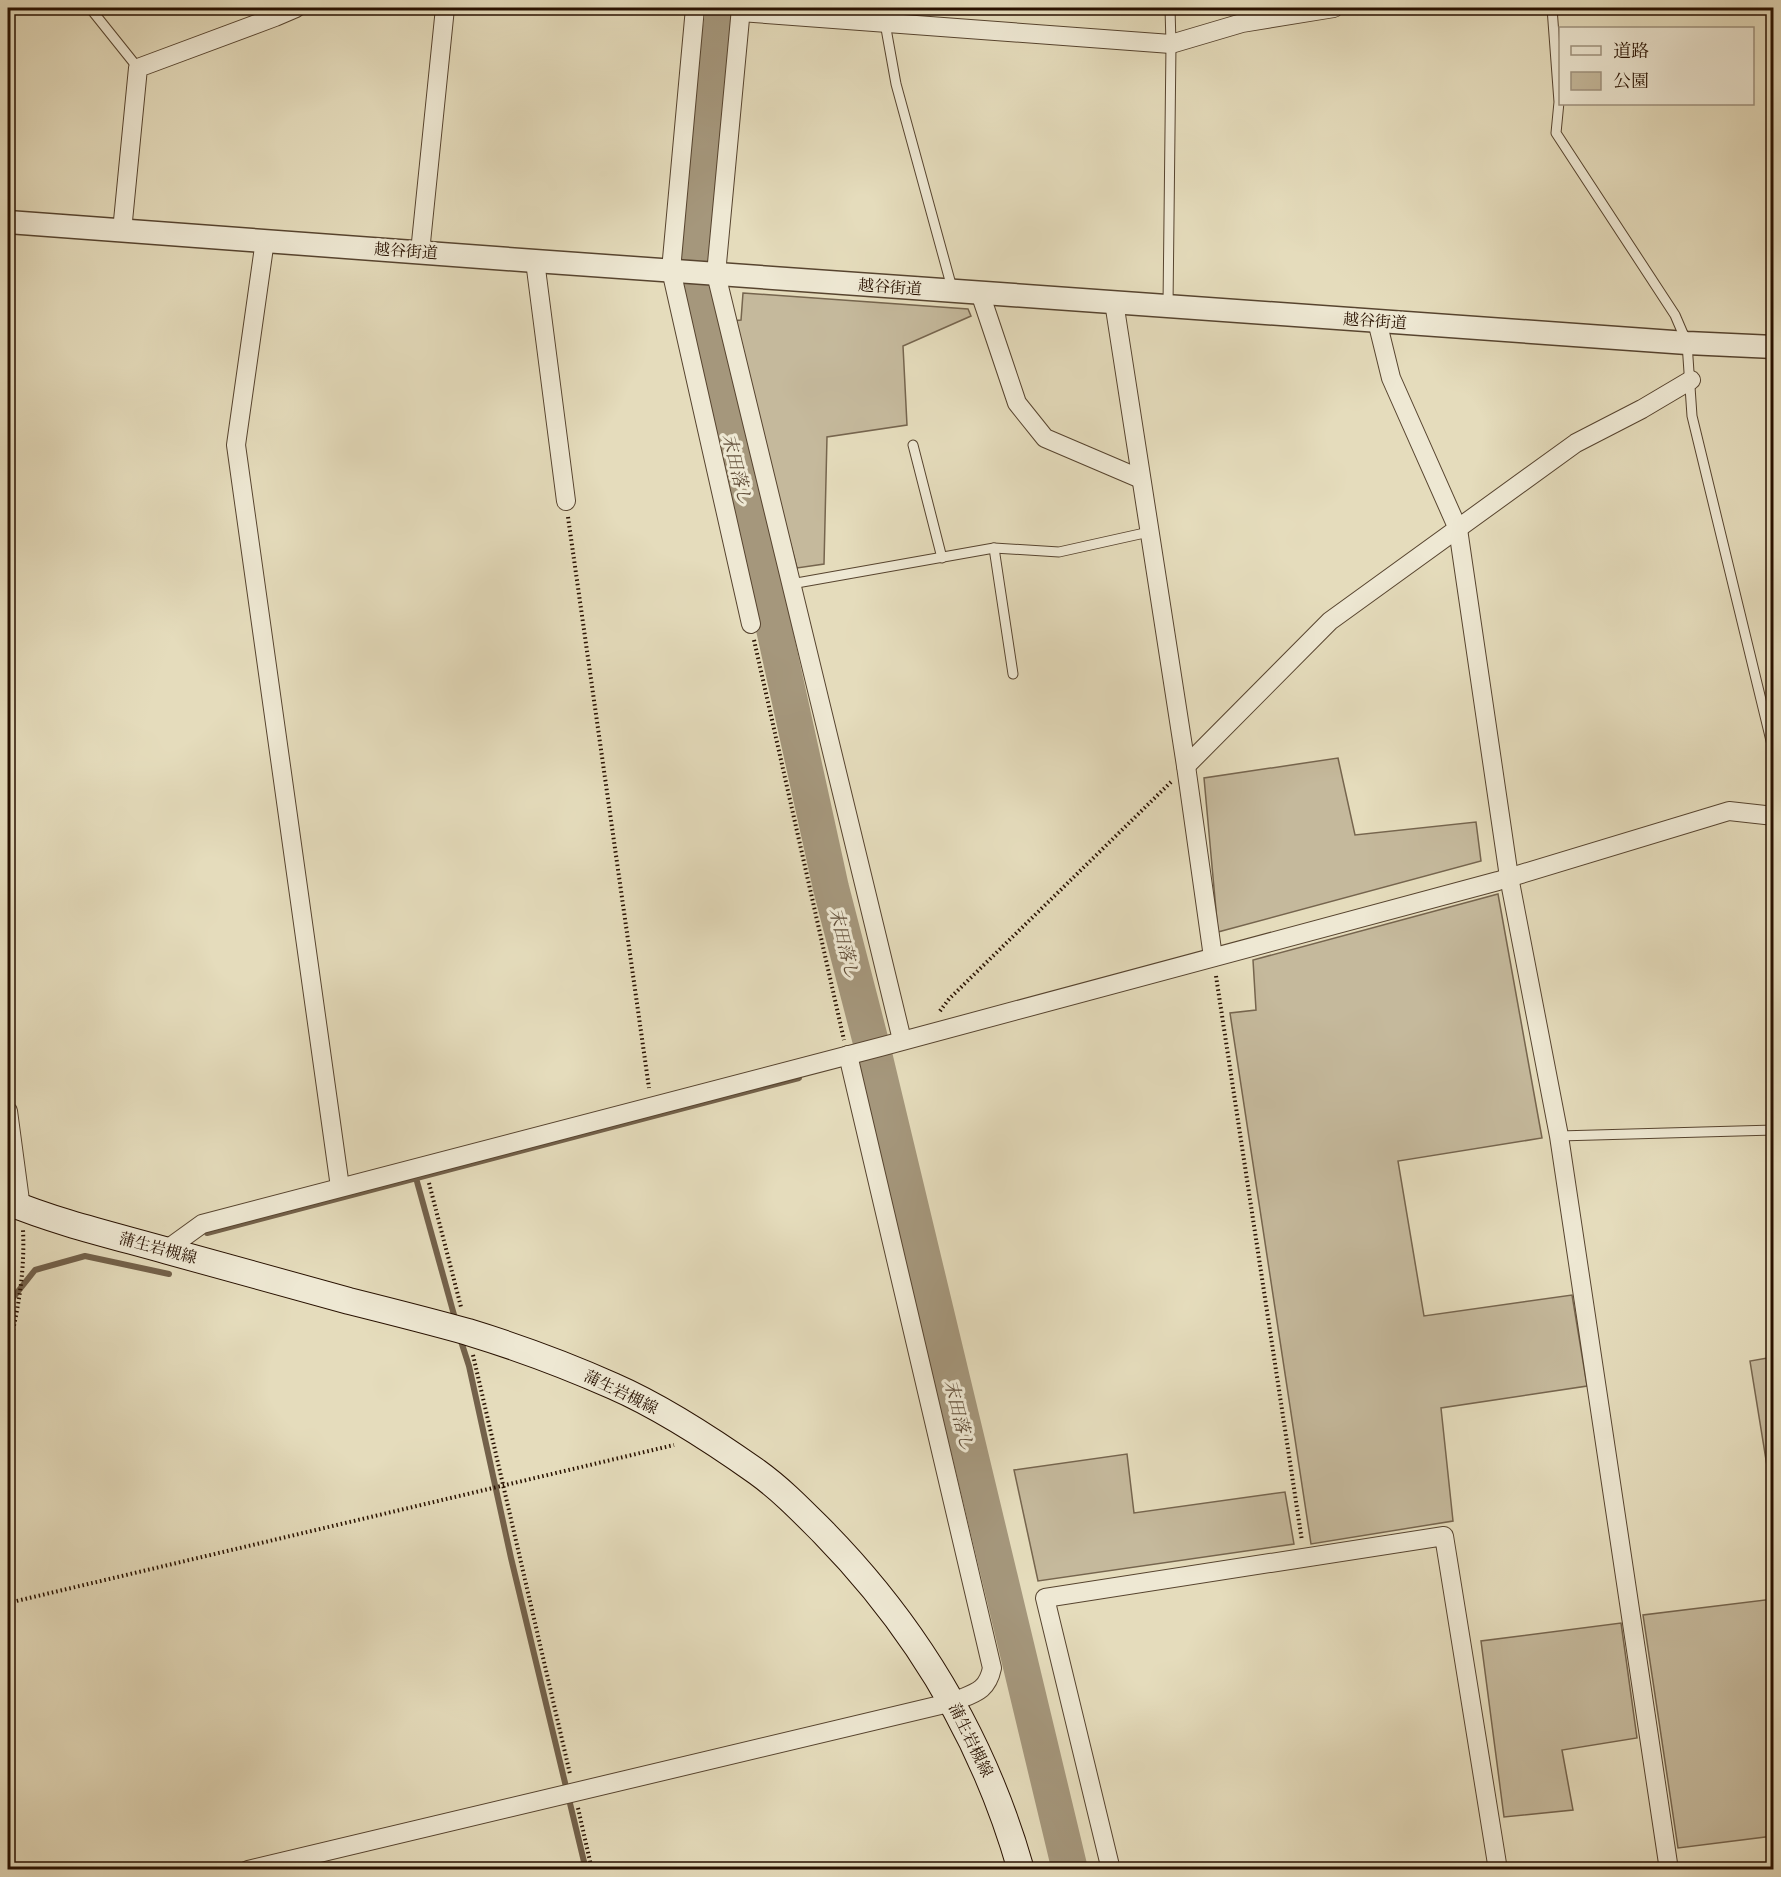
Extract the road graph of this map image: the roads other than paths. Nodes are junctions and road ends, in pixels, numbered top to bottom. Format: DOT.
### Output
graph roads {
  1 [pos="90,8"];
  2 [pos="296,8"];
  3 [pos="445,8"];
  4 [pos="694,8"];
  5 [pos="1170,8"];
  6 [pos="1334,8"];
  7 [pos="1552,8"];
  8 [pos="740,10"];
  9 [pos="1267,13"];
  10 [pos="885,23"];
  11 [pos="1171,44"];
  12 [pos="138,68"];
  13 [pos="8,222"];
  14 [pos="122,231"];
  15 [pos="265,240"];
  16 [pos="420,252"];
  17 [pos="535,261"];
  18 [pos="671,270"];
  19 [pos="716,274"];
  20 [pos="952,291"];
  21 [pos="980,293"];
  22 [pos="1114,302"];
  23 [pos="1168,306"];
  24 [pos="1377,321"];
  25 [pos="1687,343"];
  26 [pos="1773,346"];
  27 [pos="1691,380"];
  28 [pos="913,445"];
  29 [pos="1141,479"];
  30 [pos="566,501"];
  31 [pos="1458,529"];
  32 [pos="1149,532"];
  33 [pos="994,548"];
  34 [pos="942,558"];
  35 [pos="791,584"];
  36 [pos="751,624"];
  37 [pos="1013,674"];
  38 [pos="1773,753"];
  39 [pos="1186,766"];
  40 [pos="1773,816"];
  41 [pos="1509,878"];
  42 [pos="1214,957"];
  43 [pos="903,1040"];
  44 [pos="848,1055"];
  45 [pos="8,1111"];
  46 [pos="1773,1130"];
  47 [pos="1559,1136"];
  48 [pos="340,1187"];
  49 [pos="14,1205"];
  50 [pos="166,1250"];
  51 [pos="953,1702"];
  52 [pos="248,1869"];
  53 [pos="1021,1869"];
  54 [pos="1111,1869"];
  55 [pos="1498,1869"];
  56 [pos="1669,1869"];
  1 -- 12 [label="lane"];
  2 -- 12 [label="street"];
  3 -- 16 [label="street"];
  4 -- 18 [label="street"];
  5 -- 11 [label="lane"];
  6 -- 9 [label="street"];
  7 -- 25 [label="lane"];
  8 -- 10 [label="street"];
  8 -- 19 [label="street"];
  9 -- 11 [label="street"];
  10 -- 11 [label="street"];
  10 -- 20 [label="lane"];
  11 -- 23 [label="lane"];
  12 -- 14 [label="street"];
  13 -- 14 [label="street, 越谷街道"];
  14 -- 15 [label="street, 越谷街道"];
  15 -- 16 [label="street, 越谷街道"];
  15 -- 48 [label="street"];
  16 -- 17 [label="street, 越谷街道"];
  17 -- 18 [label="street, 越谷街道"];
  17 -- 30 [label="street"];
  18 -- 19 [label="street, 越谷街道"];
  18 -- 36 [label="street"];
  19 -- 20 [label="street, 越谷街道"];
  19 -- 35 [label="street"];
  20 -- 21 [label="street, 越谷街道"];
  21 -- 22 [label="street, 越谷街道"];
  21 -- 29 [label="street"];
  22 -- 23 [label="street, 越谷街道"];
  22 -- 29 [label="street"];
  23 -- 24 [label="street, 越谷街道"];
  24 -- 25 [label="street, 越谷街道"];
  24 -- 31 [label="street"];
  25 -- 26 [label="street, 越谷街道"];
  25 -- 27 [label="lane"];
  27 -- 31 [label="street"];
  27 -- 38 [label="lane"];
  28 -- 34 [label="lane"];
  29 -- 32 [label="street"];
  31 -- 39 [label="street"];
  31 -- 41 [label="street"];
  32 -- 33 [label="lane"];
  32 -- 39 [label="street"];
  33 -- 34 [label="lane"];
  33 -- 37 [label="lane"];
  34 -- 35 [label="lane"];
  35 -- 43 [label="street"];
  39 -- 42 [label="street"];
  40 -- 41 [label="street"];
  41 -- 42 [label="street"];
  41 -- 47 [label="street"];
  42 -- 43 [label="street"];
  43 -- 44 [label="street"];
  44 -- 48 [label="street"];
  44 -- 51 [label="street"];
  45 -- 49 [label="street"];
  46 -- 47 [label="lane"];
  47 -- 56 [label="street"];
  48 -- 50 [label="street"];
  49 -- 50 [label="main road, 蒲生岩槻線"];
  50 -- 51 [label="main road, 蒲生岩槻線"];
  51 -- 52 [label="street"];
  51 -- 53 [label="main road, 蒲生岩槻線"];
  54 -- 55 [label="street"];
}
